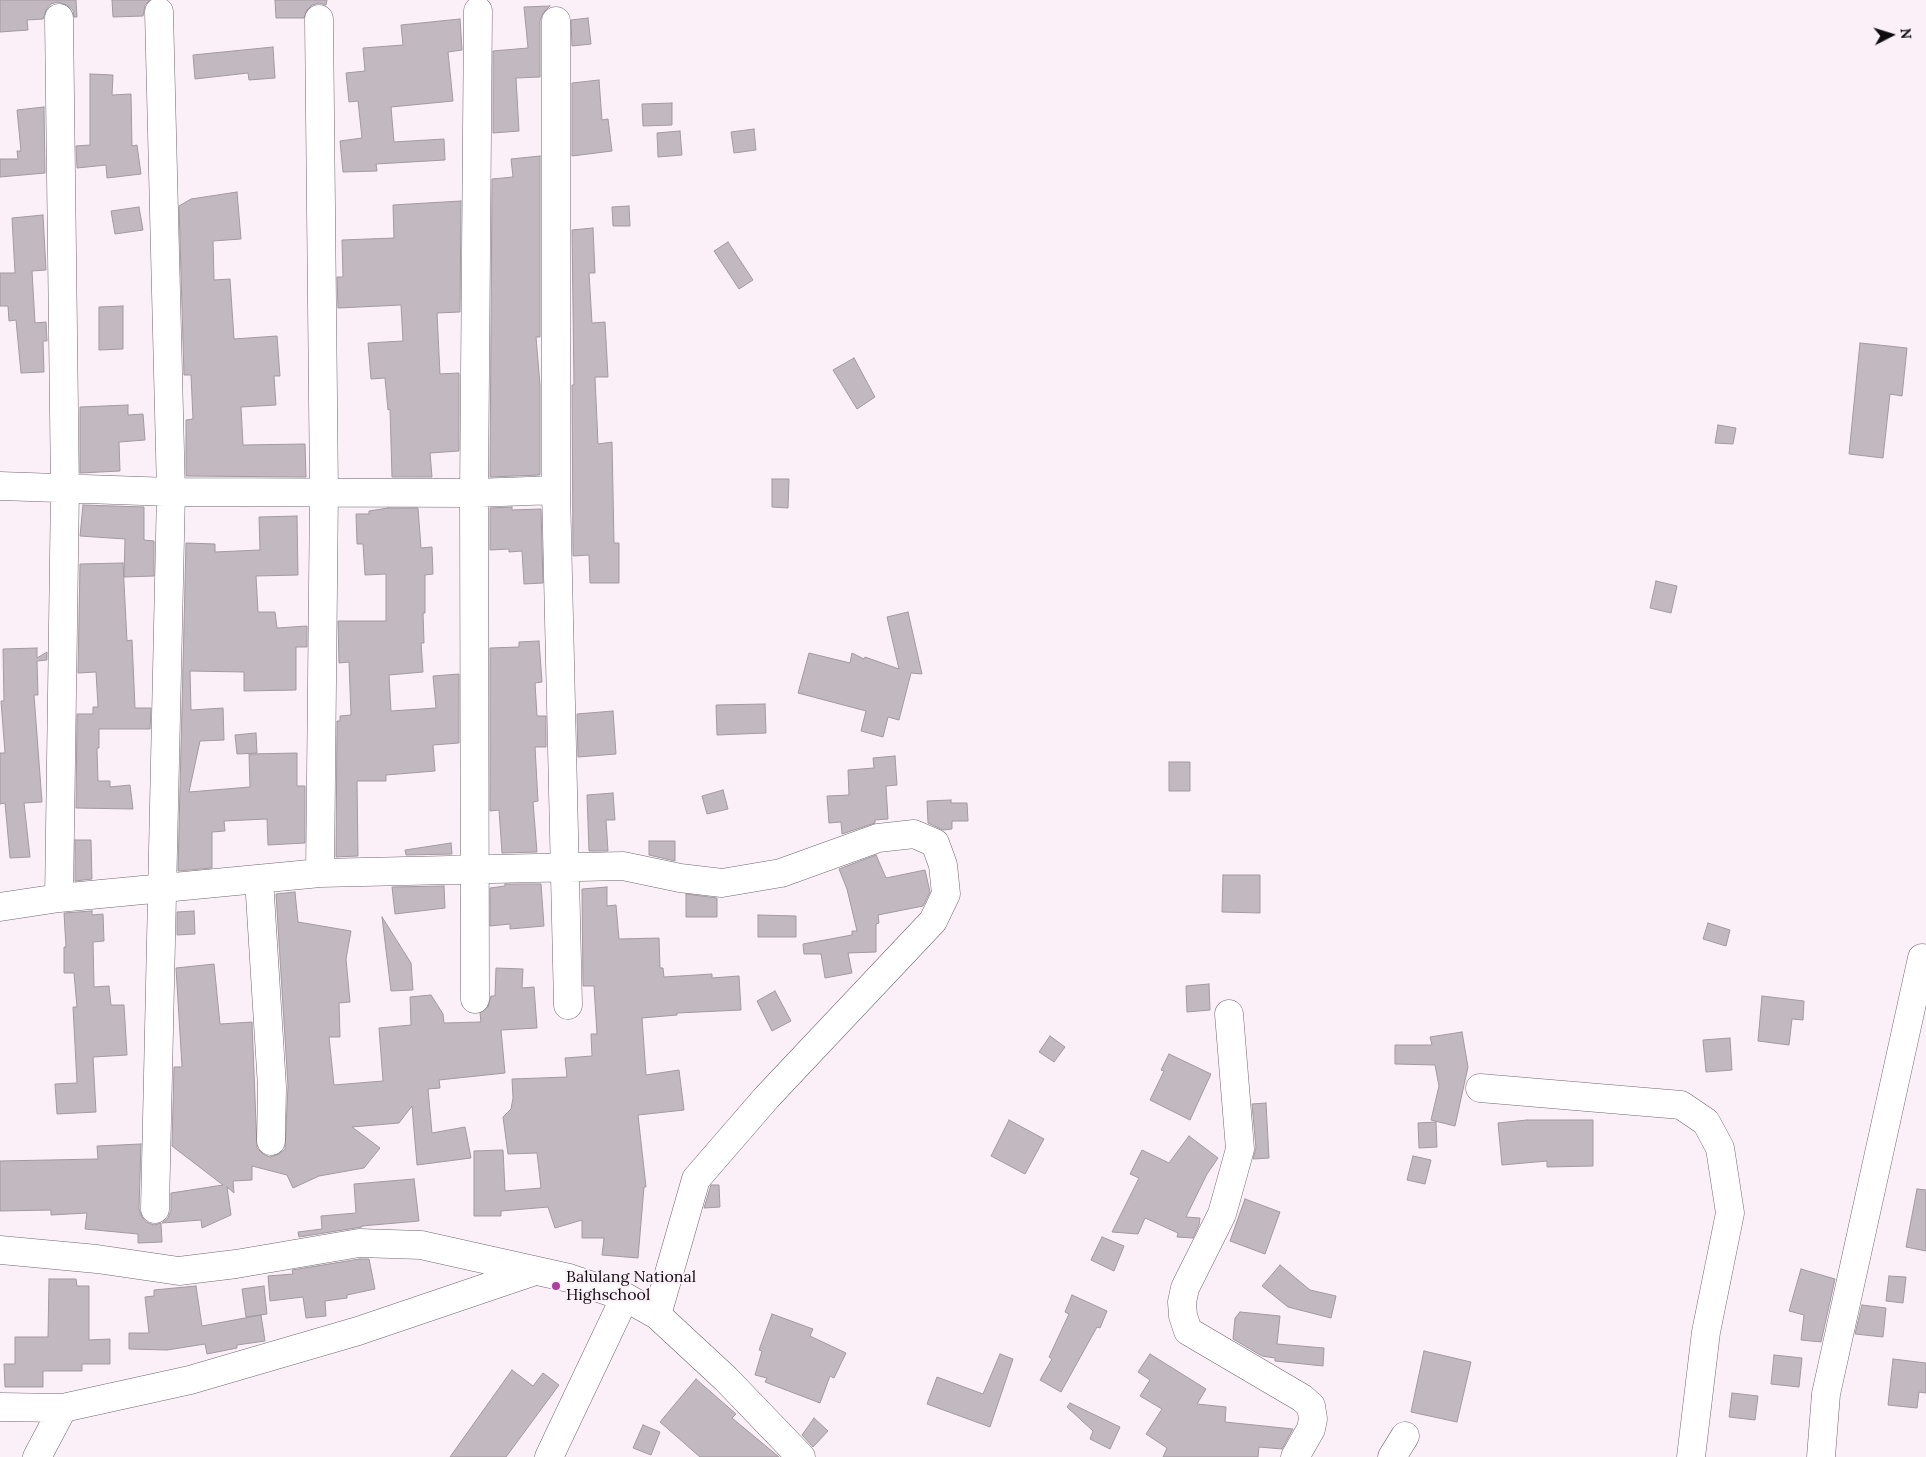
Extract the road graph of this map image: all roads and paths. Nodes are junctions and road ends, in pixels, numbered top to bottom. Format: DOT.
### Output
graph roads {
  1 [pos="478,11"];
  2 [pos="159,12"];
  3 [pos="59,18"];
  4 [pos="319,19"];
  5 [pos="556,20"];
  6 [pos="0,486"];
  7 [pos="65,489"];
  8 [pos="556,490"];
  9 [pos="171,492"];
  10 [pos="324,492"];
  11 [pos="474,493"];
  12 [pos="565,866"];
  13 [pos="474,870"];
  14 [pos="320,873"];
  15 [pos="259,879"];
  16 [pos="161,889"];
  17 [pos="59,898"];
  18 [pos="0,906"];
  19 [pos="1922,958"];
  20 [pos="475,999"];
  21 [pos="568,1006"];
  22 [pos="1229,1014"];
  23 [pos="1480,1088"];
  24 [pos="271,1141"];
  25 [pos="156,1210"];
  26 [pos="0,1250"];
  27 [pos="535,1271"];
  28 [pos="625,1296"];
  29 [pos="657,1315"];
  30 [pos="0,1407"];
  31 [pos="62,1408"];
  32 [pos="38,1457"];
  33 [pos="549,1457"];
  34 [pos="801,1457"];
  35 [pos="1295,1457"];
  36 [pos="1691,1457"];
  37 [pos="1820,1457"];
  1 -- 11 [label="street"];
  2 -- 9 [label="street"];
  3 -- 7 [label="street"];
  4 -- 10 [label="street"];
  5 -- 8 [label="street"];
  6 -- 7 [label="street"];
  7 -- 9 [label="street"];
  7 -- 17 [label="street"];
  8 -- 11 [label="street"];
  8 -- 12 [label="street"];
  9 -- 10 [label="street"];
  9 -- 16 [label="street"];
  10 -- 11 [label="street"];
  10 -- 14 [label="street"];
  11 -- 13 [label="street"];
  12 -- 13 [label="street"];
  12 -- 21 [label="street"];
  12 -- 29 [label="street"];
  13 -- 14 [label="street"];
  13 -- 20 [label="street"];
  14 -- 15 [label="street"];
  15 -- 16 [label="street"];
  15 -- 24 [label="street"];
  16 -- 17 [label="street"];
  16 -- 25 [label="street"];
  17 -- 18 [label="street"];
  19 -- 37 [label="street"];
  22 -- 35 [label="street"];
  23 -- 36 [label="street"];
  26 -- 27 [label="street"];
  27 -- 28 [label="street"];
  27 -- 31 [label="street"];
  28 -- 29 [label="street"];
  28 -- 33 [label="street"];
  29 -- 34 [label="street"];
  30 -- 31 [label="street"];
  31 -- 32 [label="street"];
}
